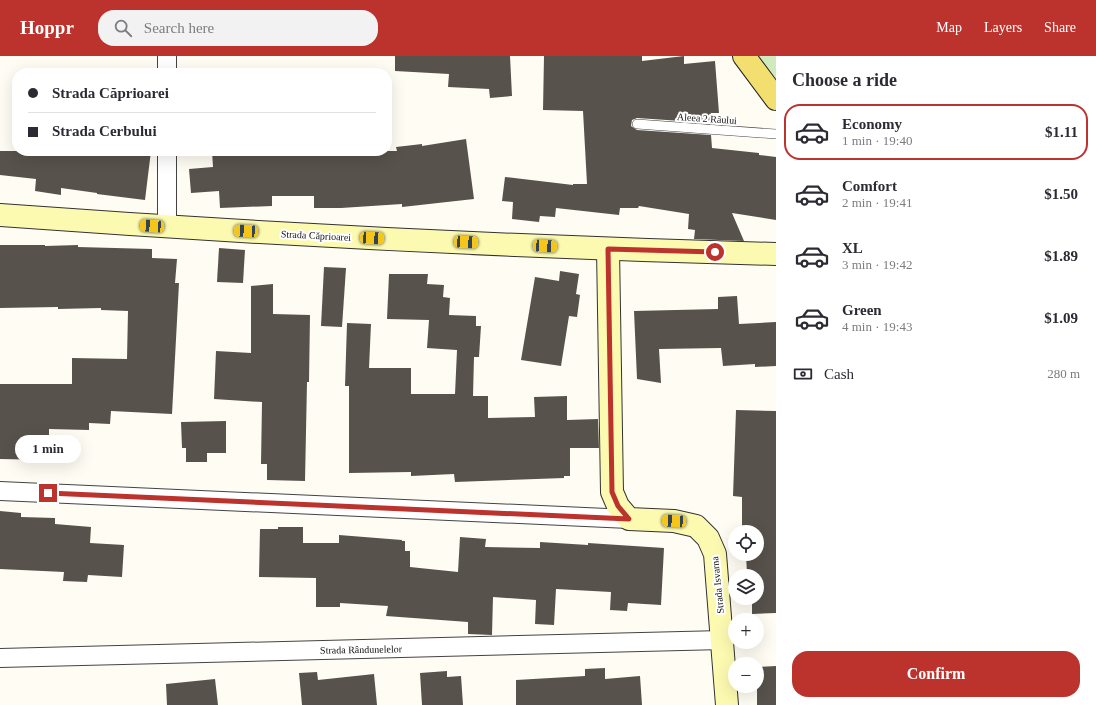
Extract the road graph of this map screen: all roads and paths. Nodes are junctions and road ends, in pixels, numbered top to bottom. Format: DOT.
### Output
graph roads {
  1 [pos="167,56"];
  2 [pos="744,56"];
  3 [pos="167,68"];
  4 [pos="776,99"];
  5 [pos="637,124"];
  6 [pos="776,134"];
  7 [pos="167,156"];
  8 [pos="0,214"];
  9 [pos="167,227"];
  10 [pos="608,249"];
  11 [pos="776,254"];
  12 [pos="0,491"];
  13 [pos="629,519"];
  14 [pos="723,640"];
  15 [pos="0,658"];
  16 [pos="727,705"];
  1 -- 3 [label="street"];
  2 -- 4 [label="main road"];
  5 -- 6 [label="lane, Aleea 2 Râului"];
  7 -- 9 [label="street"];
  8 -- 9 [label="street, Strada Căprioarei"];
  9 -- 10 [label="street, Strada Căprioarei"];
  10 -- 11 [label="street, Strada Căprioarei"];
  10 -- 13 [label="street"];
  12 -- 13 [label="street"];
  13 -- 14 [label="street, Strada Isvarna"];
  14 -- 15 [label="street, Strada Rândunelelor"];
  14 -- 16 [label="street, Strada Isvarna"];
}
